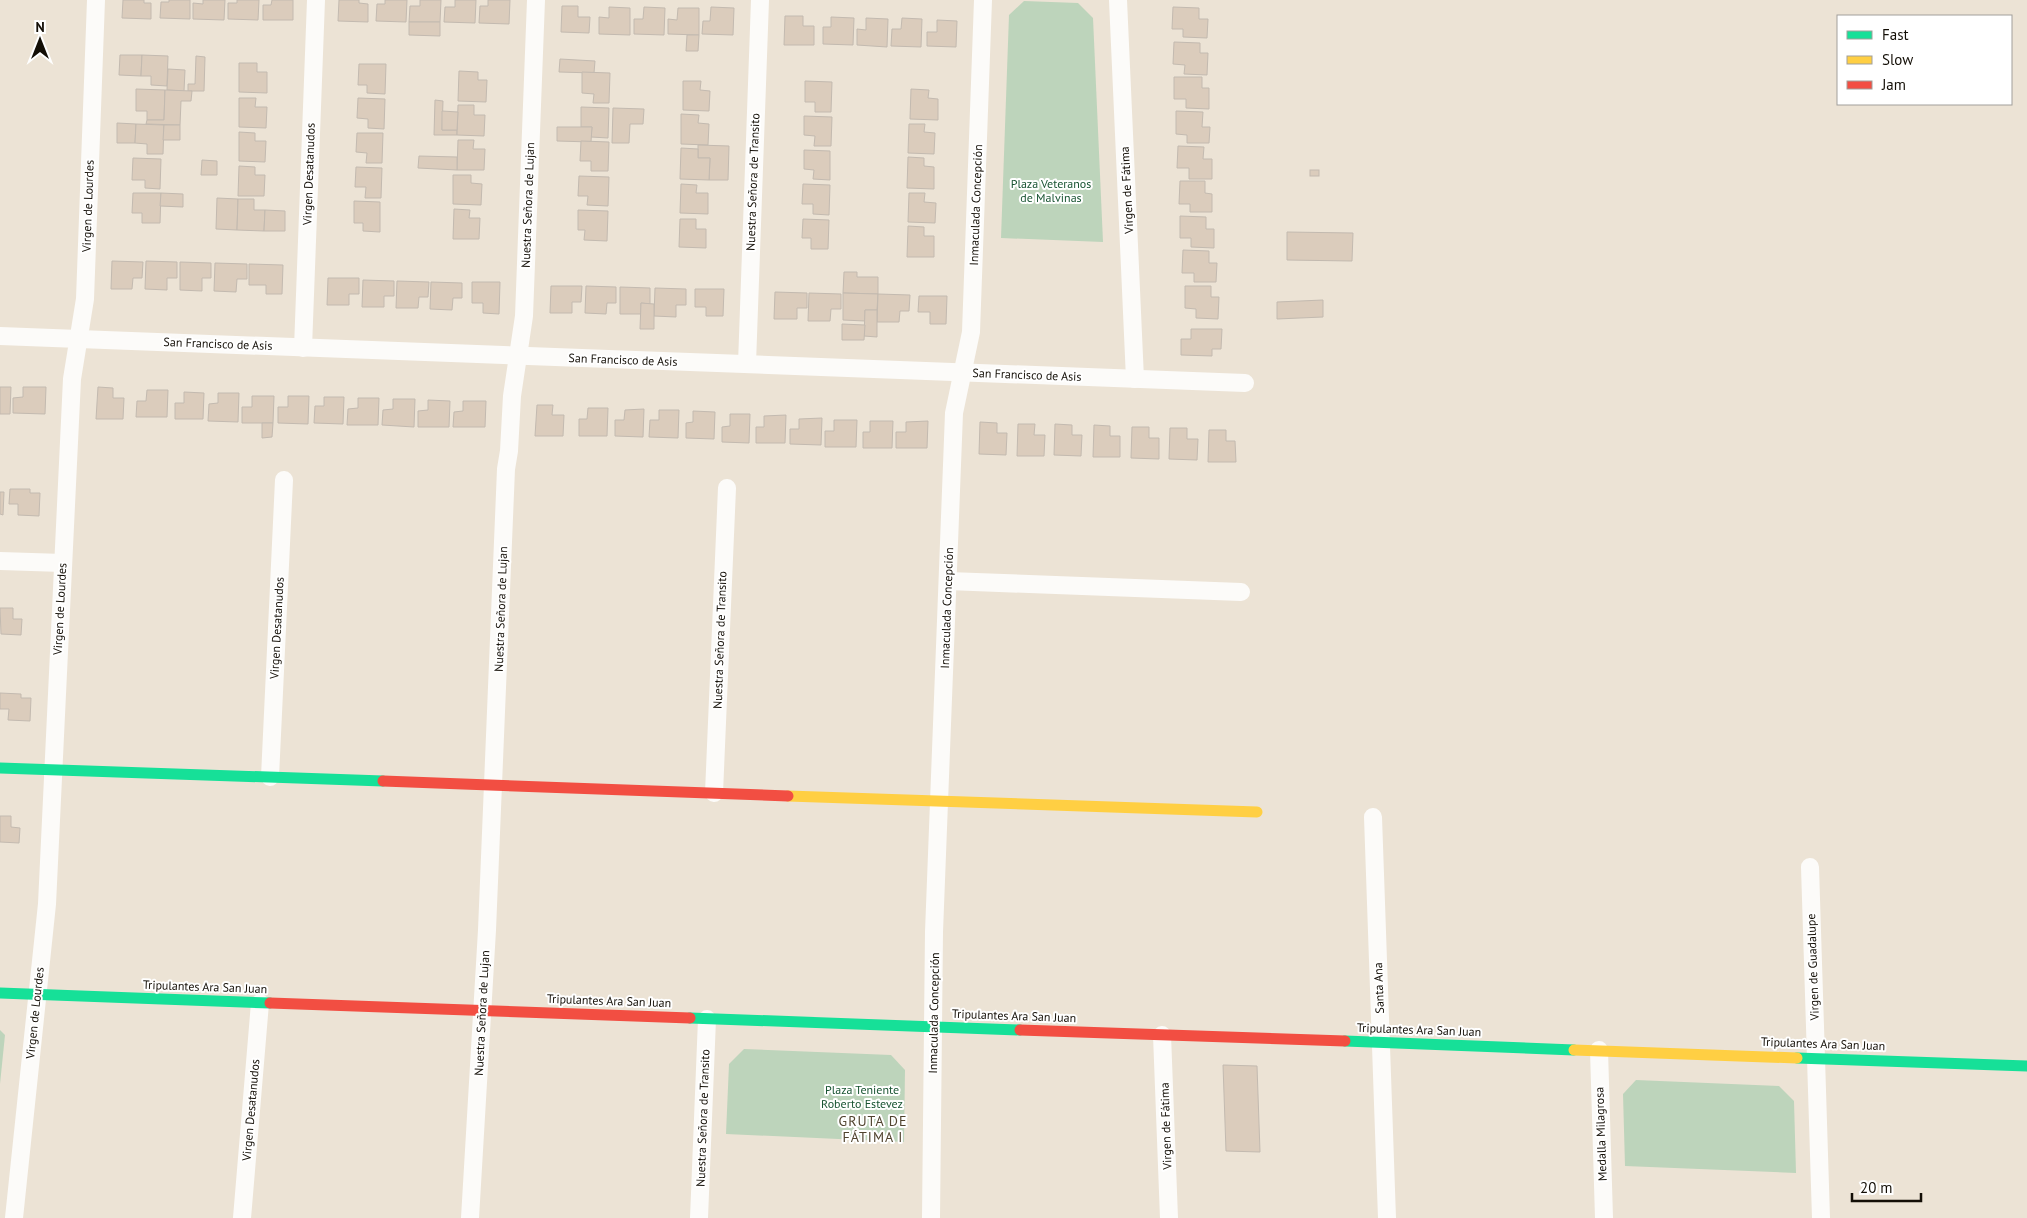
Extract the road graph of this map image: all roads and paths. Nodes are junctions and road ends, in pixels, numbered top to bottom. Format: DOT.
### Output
graph roads {
  1 [pos="96,0"];
  2 [pos="316,0"];
  3 [pos="536,0"];
  4 [pos="760,0"];
  5 [pos="983,0"];
  6 [pos="1118,0"];
  7 [pos="0,336"];
  8 [pos="79,339"];
  9 [pos="303,348"];
  10 [pos="518,356"];
  11 [pos="747,364"];
  12 [pos="963,373"];
  13 [pos="1136,379"];
  14 [pos="1245,384"];
  15 [pos="284,480"];
  16 [pos="727,488"];
  17 [pos="0,561"];
  18 [pos="63,563"];
  19 [pos="948,581"];
  20 [pos="1240,592"];
  21 [pos="0,768"];
  22 [pos="53,770"];
  23 [pos="270,777"];
  24 [pos="493,785"];
  25 [pos="714,793"];
  26 [pos="940,801"];
  27 [pos="1257,812"];
  28 [pos="1373,817"];
  29 [pos="1810,867"];
  30 [pos="0,993"];
  31 [pos="37,994"];
  32 [pos="260,1002"];
  33 [pos="483,1010"];
  34 [pos="707,1018"];
  35 [pos="934,1026"];
  36 [pos="1162,1034"];
  37 [pos="1381,1042"];
  38 [pos="1599,1050"];
  39 [pos="1816,1058"];
  40 [pos="2027,1066"];
  41 [pos="14,1218"];
  42 [pos="242,1218"];
  43 [pos="470,1218"];
  44 [pos="699,1218"];
  45 [pos="931,1218"];
  46 [pos="1169,1218"];
  47 [pos="1388,1218"];
  48 [pos="1604,1218"];
  49 [pos="1821,1218"];
  1 -- 8 [label="street, Virgen de Lourdes"];
  2 -- 9 [label="street, Virgen Desatanudos"];
  3 -- 10 [label="street, Nuestra Señora de Lujan"];
  4 -- 11 [label="street, Nuestra Señora de Transito"];
  5 -- 12 [label="street, Inmaculada Concepción"];
  6 -- 13 [label="street, Virgen de Fátima"];
  7 -- 8 [label="street, San Francisco de Asis"];
  8 -- 9 [label="street, San Francisco de Asis"];
  8 -- 18 [label="street, Virgen de Lourdes"];
  9 -- 10 [label="street, San Francisco de Asis"];
  10 -- 11 [label="street, San Francisco de Asis"];
  10 -- 24 [label="street, Nuestra Señora de Lujan"];
  11 -- 12 [label="street, San Francisco de Asis"];
  12 -- 13 [label="street, San Francisco de Asis"];
  12 -- 19 [label="street, Inmaculada Concepción"];
  13 -- 14 [label="street, San Francisco de Asis"];
  15 -- 23 [label="street, Virgen Desatanudos"];
  16 -- 25 [label="street, Nuestra Señora de Transito"];
  17 -- 18 [label="street"];
  18 -- 22 [label="street, Virgen de Lourdes"];
  19 -- 20 [label="street"];
  19 -- 26 [label="street, Inmaculada Concepción"];
  21 -- 22 [label="street"];
  22 -- 23 [label="street"];
  22 -- 31 [label="street, Virgen de Lourdes"];
  23 -- 24 [label="street"];
  24 -- 25 [label="street"];
  24 -- 33 [label="street, Nuestra Señora de Lujan"];
  25 -- 26 [label="street"];
  26 -- 27 [label="street"];
  26 -- 35 [label="street, Inmaculada Concepción"];
  28 -- 37 [label="street, Santa Ana"];
  29 -- 39 [label="street, Virgen de Guadalupe"];
  30 -- 31 [label="street, Tripulantes Ara San Juan"];
  31 -- 32 [label="street, Tripulantes Ara San Juan"];
  31 -- 41 [label="street, Virgen de Lourdes"];
  32 -- 33 [label="street, Tripulantes Ara San Juan"];
  32 -- 42 [label="street, Virgen Desatanudos"];
  33 -- 34 [label="street, Tripulantes Ara San Juan"];
  33 -- 43 [label="street, Nuestra Señora de Lujan"];
  34 -- 35 [label="street, Tripulantes Ara San Juan"];
  34 -- 44 [label="street, Nuestra Señora de Transito"];
  35 -- 36 [label="street, Tripulantes Ara San Juan"];
  35 -- 45 [label="street, Inmaculada Concepción"];
  36 -- 37 [label="street, Tripulantes Ara San Juan"];
  36 -- 46 [label="street, Virgen de Fátima"];
  37 -- 38 [label="street, Tripulantes Ara San Juan"];
  37 -- 47 [label="street, Santa Ana"];
  38 -- 39 [label="street, Tripulantes Ara San Juan"];
  38 -- 48 [label="street, Medalla Milagrosa"];
  39 -- 40 [label="street, Tripulantes Ara San Juan"];
  39 -- 49 [label="street, Virgen de Guadalupe"];
}
